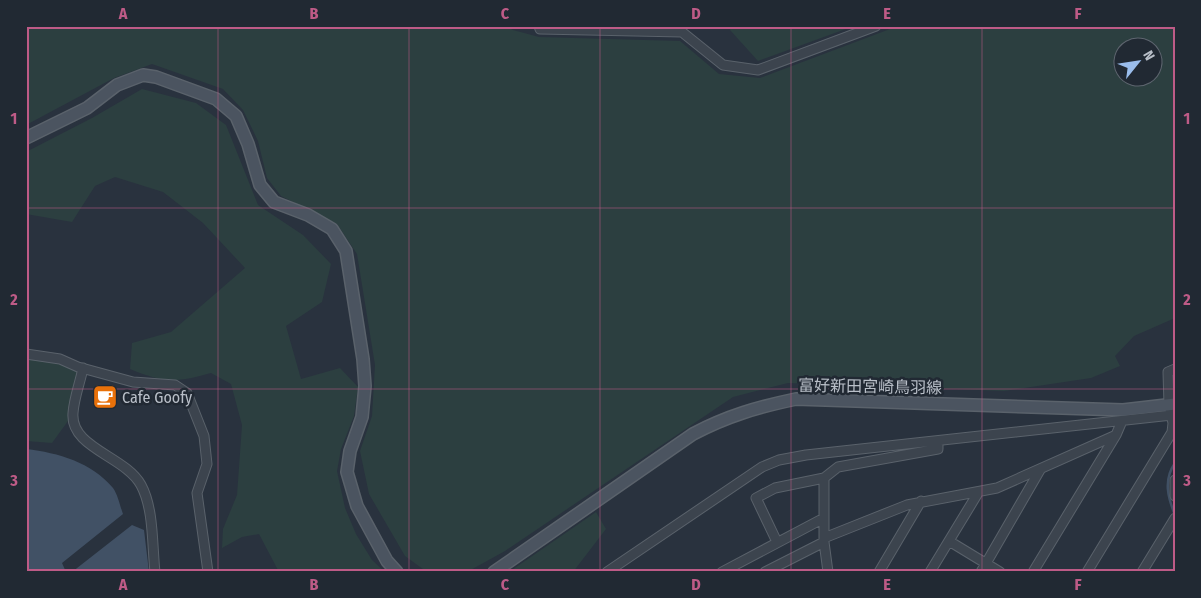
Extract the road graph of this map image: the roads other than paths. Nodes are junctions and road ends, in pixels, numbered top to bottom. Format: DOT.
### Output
graph roads {
  1 [pos="539,26"];
  2 [pos="876,26"];
  3 [pos="26,138"];
  4 [pos="26,354"];
  5 [pos="83,368"];
  6 [pos="1175,369"];
  7 [pos="1172,408"];
  8 [pos="1122,421"];
  9 [pos="1116,435"];
  10 [pos="938,442"];
  11 [pos="1040,469"];
  12 [pos="824,478"];
  13 [pos="1175,480"];
  14 [pos="978,493"];
  15 [pos="1175,496"];
  16 [pos="921,501"];
  17 [pos="824,518"];
  18 [pos="1174,519"];
  19 [pos="824,540"];
  20 [pos="949,540"];
  21 [pos="777,542"];
  22 [pos="986,563"];
  23 [pos="155,572"];
  24 [pos="208,572"];
  25 [pos="398,572"];
  26 [pos="494,572"];
  27 [pos="607,572"];
  28 [pos="722,572"];
  29 [pos="765,572"];
  30 [pos="828,572"];
  31 [pos="879,572"];
  32 [pos="930,572"];
  33 [pos="981,572"];
  34 [pos="1000,572"];
  35 [pos="1033,572"];
  36 [pos="1087,572"];
  37 [pos="1142,572"];
  1 -- 2 [label="street"];
  3 -- 25 [label="main road"];
  4 -- 5 [label="street"];
  5 -- 23 [label="street"];
  5 -- 24 [label="street"];
  6 -- 7 [label="street"];
  7 -- 8 [label="street"];
  7 -- 26 [label="main road, 富好新田宮崎鳥羽線"];
  7 -- 36 [label="street"];
  8 -- 9 [label="street"];
  8 -- 10 [label="street"];
  9 -- 11 [label="street"];
  9 -- 35 [label="street"];
  10 -- 12 [label="street"];
  10 -- 27 [label="street"];
  11 -- 14 [label="street"];
  11 -- 22 [label="street"];
  12 -- 17 [label="street"];
  12 -- 21 [label="street"];
  13 -- 15 [label="street"];
  14 -- 16 [label="street"];
  14 -- 20 [label="street"];
  16 -- 19 [label="street"];
  16 -- 31 [label="street"];
  17 -- 19 [label="street"];
  17 -- 21 [label="street"];
  18 -- 37 [label="street"];
  19 -- 29 [label="street"];
  19 -- 30 [label="street"];
  20 -- 22 [label="street"];
  20 -- 32 [label="street"];
  21 -- 28 [label="street"];
  22 -- 33 [label="street"];
  22 -- 34 [label="street"];
}
